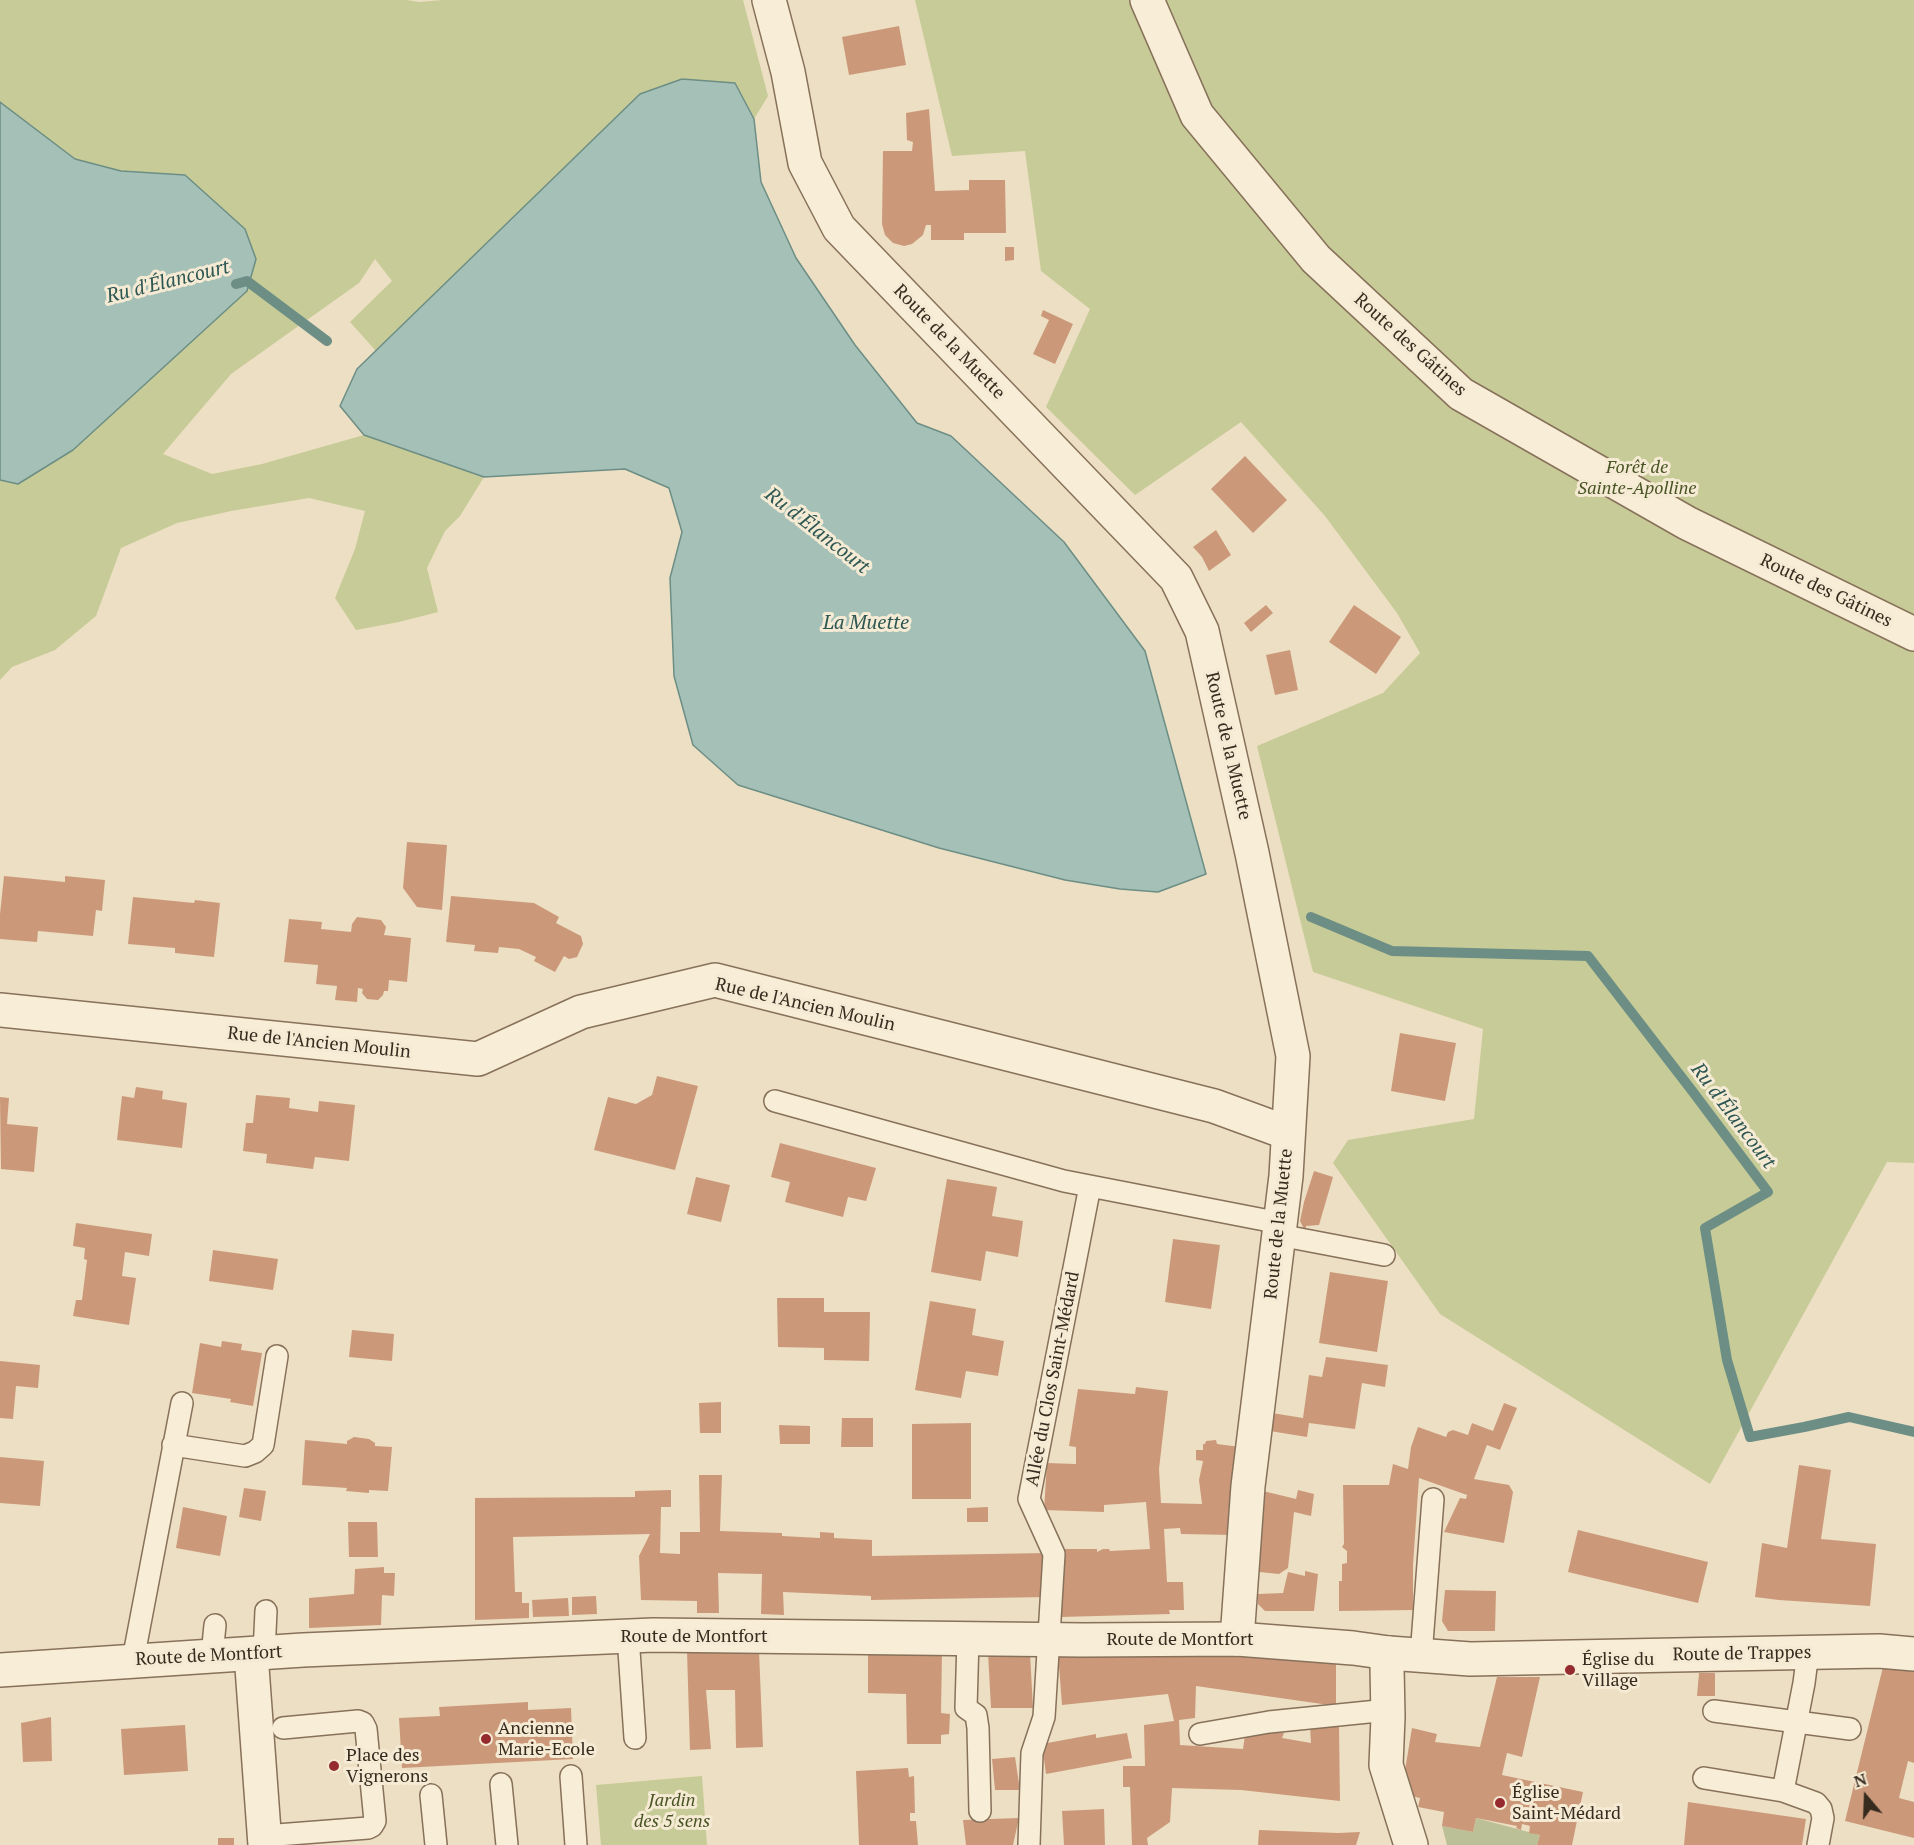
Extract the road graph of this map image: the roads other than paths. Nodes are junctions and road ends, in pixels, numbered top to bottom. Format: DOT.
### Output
graph roads {
  1 [pos="769,0"];
  2 [pos="1147,0"];
  3 [pos="1914,634"];
  4 [pos="0,1010"];
  5 [pos="775,1101"];
  6 [pos="1288,1133"];
  7 [pos="1090,1186"];
  8 [pos="1279,1229"];
  9 [pos="1384,1255"];
  10 [pos="277,1356"];
  11 [pos="182,1403"];
  12 [pos="173,1445"];
  13 [pos="1433,1499"];
  14 [pos="266,1611"];
  15 [pos="628,1636"];
  16 [pos="968,1639"];
  17 [pos="1047,1639"];
  18 [pos="1237,1639"];
  19 [pos="1808,1652"];
  20 [pos="258,1653"];
  21 [pos="1389,1653"];
  22 [pos="1914,1654"];
  23 [pos="1421,1656"];
  24 [pos="133,1660"];
  25 [pos="0,1670"];
  26 [pos="1388,1710"];
  27 [pos="1714,1711"];
  28 [pos="1796,1722"];
  29 [pos="283,1728"];
  30 [pos="1851,1729"];
  31 [pos="1200,1734"];
  32 [pos="635,1738"];
  33 [pos="571,1776"];
  34 [pos="1704,1778"];
  35 [pos="501,1785"];
  36 [pos="1783,1791"];
  37 [pos="431,1796"];
  38 [pos="980,1811"];
  39 [pos="264,1840"];
  40 [pos="436,1845"];
  41 [pos="507,1845"];
  42 [pos="576,1845"];
  43 [pos="1029,1845"];
  44 [pos="1411,1845"];
  45 [pos="1818,1845"];
  1 -- 6 [label="street, Route de la Muette"];
  2 -- 3 [label="street, Route des Gâtines"];
  4 -- 6 [label="street, Rue de l'Ancien Moulin"];
  5 -- 7 [label="lane"];
  6 -- 8 [label="street, Route de la Muette"];
  7 -- 8 [label="lane"];
  7 -- 17 [label="lane, Allée du Clos Saint-Médard"];
  8 -- 9 [label="lane"];
  8 -- 18 [label="street, Route de la Muette"];
  10 -- 12 [label="lane"];
  11 -- 12 [label="lane"];
  12 -- 24 [label="lane"];
  13 -- 23 [label="lane"];
  14 -- 20 [label="lane"];
  15 -- 16 [label="street, Route de Montfort"];
  15 -- 20 [label="street, Route de Montfort"];
  15 -- 32 [label="lane"];
  16 -- 17 [label="street, Route de Montfort"];
  16 -- 38 [label="lane"];
  17 -- 18 [label="street, Route de Montfort"];
  17 -- 43 [label="lane, Allée du Clos Saint-Médard"];
  18 -- 21 [label="street, Route de Montfort"];
  19 -- 22 [label="street, Route de Trappes"];
  19 -- 23 [label="street, Route de Trappes"];
  19 -- 28 [label="lane"];
  20 -- 24 [label="street, Route de Montfort"];
  20 -- 39 [label="street"];
  21 -- 23 [label="street, Route de Trappes"];
  21 -- 26 [label="street"];
  24 -- 25 [label="street, Route de Montfort"];
  26 -- 31 [label="lane"];
  26 -- 44 [label="street"];
  27 -- 28 [label="lane"];
  28 -- 30 [label="lane"];
  28 -- 36 [label="lane"];
  29 -- 39 [label="lane"];
  33 -- 42 [label="lane"];
  34 -- 36 [label="lane"];
  35 -- 41 [label="lane"];
  36 -- 45 [label="lane"];
  37 -- 40 [label="lane"];
}
